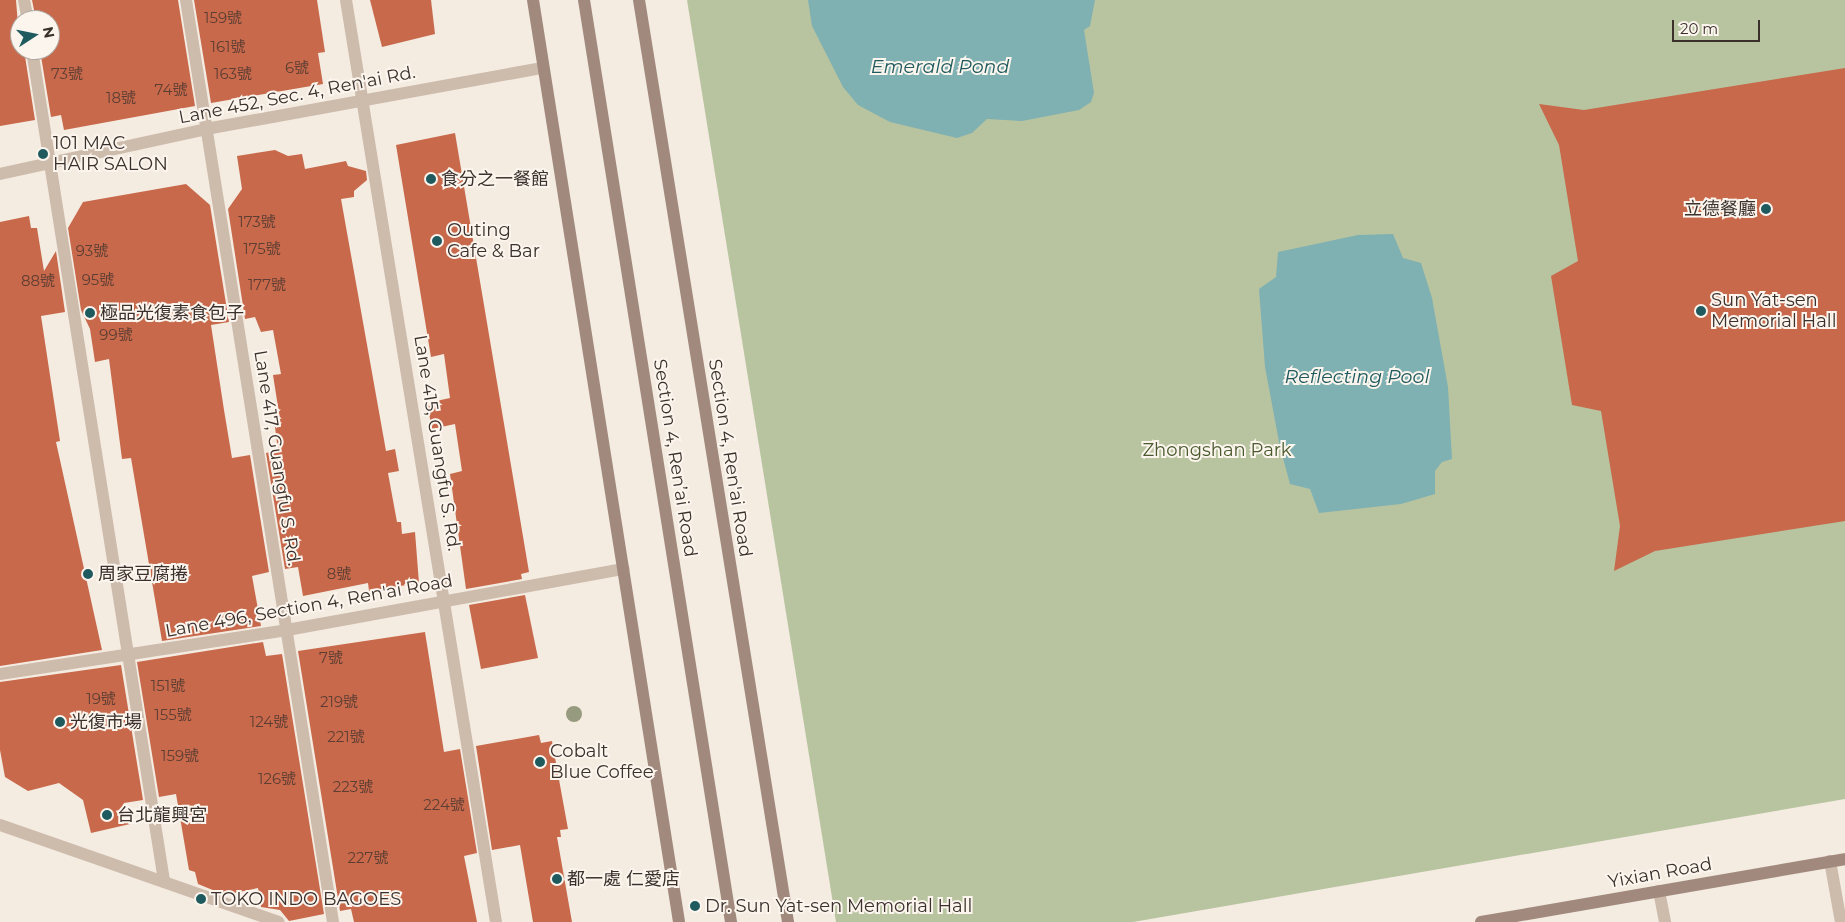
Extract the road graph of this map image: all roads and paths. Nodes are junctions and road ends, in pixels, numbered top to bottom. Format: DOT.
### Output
graph roads {
  1 [pos="186,0"];
  2 [pos="346,0"];
  3 [pos="533,0"];
  4 [pos="584,0"];
  5 [pos="639,0"];
  6 [pos="34,60"];
  7 [pos="543,68"];
  8 [pos="363,100"];
  9 [pos="206,129"];
  10 [pos="51,166"];
  11 [pos="0,174"];
  12 [pos="624,569"];
  13 [pos="445,600"];
  14 [pos="286,630"];
  15 [pos="128,654"];
  16 [pos="0,674"];
  17 [pos="0,825"];
  18 [pos="1845,859"];
  19 [pos="1830,861"];
  20 [pos="164,881"];
  21 [pos="1659,891"];
  22 [pos="1528,918"];
  23 [pos="279,922"];
  24 [pos="333,922"];
  25 [pos="496,922"];
  26 [pos="679,922"];
  27 [pos="731,922"];
  28 [pos="788,922"];
  29 [pos="1481,922"];
  30 [pos="1665,922"];
  31 [pos="1841,922"];
  1 -- 9 [label="street, Lane 417, Guangfu S. Rd."];
  2 -- 8 [label="street, Lane 415, Guangfu S. Rd."];
  3 -- 7 [label="main road"];
  4 -- 27 [label="main road, Section 4, Ren’ai Road"];
  5 -- 28 [label="main road, Section 4, Ren'ai Road"];
  6 -- 10 [label="street"];
  7 -- 8 [label="street, Lane 452, Sec. 4, Ren'ai Rd."];
  7 -- 12 [label="main road"];
  8 -- 9 [label="street, Lane 452, Sec. 4, Ren'ai Rd."];
  8 -- 13 [label="street, Lane 415, Guangfu S. Rd."];
  9 -- 10 [label="street, Lane 452, Sec. 4, Ren'ai Rd."];
  9 -- 14 [label="street, Lane 417, Guangfu S. Rd."];
  10 -- 11 [label="street, Lane 452, Sec. 4, Ren'ai Rd."];
  10 -- 15 [label="street"];
  12 -- 13 [label="street, Lane 496, Section 4, Ren'ai Road"];
  12 -- 26 [label="main road"];
  13 -- 14 [label="street, Lane 496, Section 4, Ren'ai Road"];
  13 -- 25 [label="street, Lane 415, Guangfu S. Rd."];
  14 -- 15 [label="street, Lane 496, Section 4, Ren'ai Road"];
  14 -- 24 [label="street, Lane 417, Guangfu S. Rd."];
  15 -- 16 [label="street, Lane 496, Section 4, Ren'ai Road"];
  15 -- 20 [label="street"];
  17 -- 20 [label="street"];
  18 -- 19 [label="main road, Yixian Road"];
  19 -- 21 [label="main road, Yixian Road"];
  19 -- 31 [label="street"];
  20 -- 23 [label="street"];
  21 -- 22 [label="main road, Yixian Road"];
  21 -- 30 [label="street"];
  22 -- 29 [label="main road, Yixian Road"];
}
